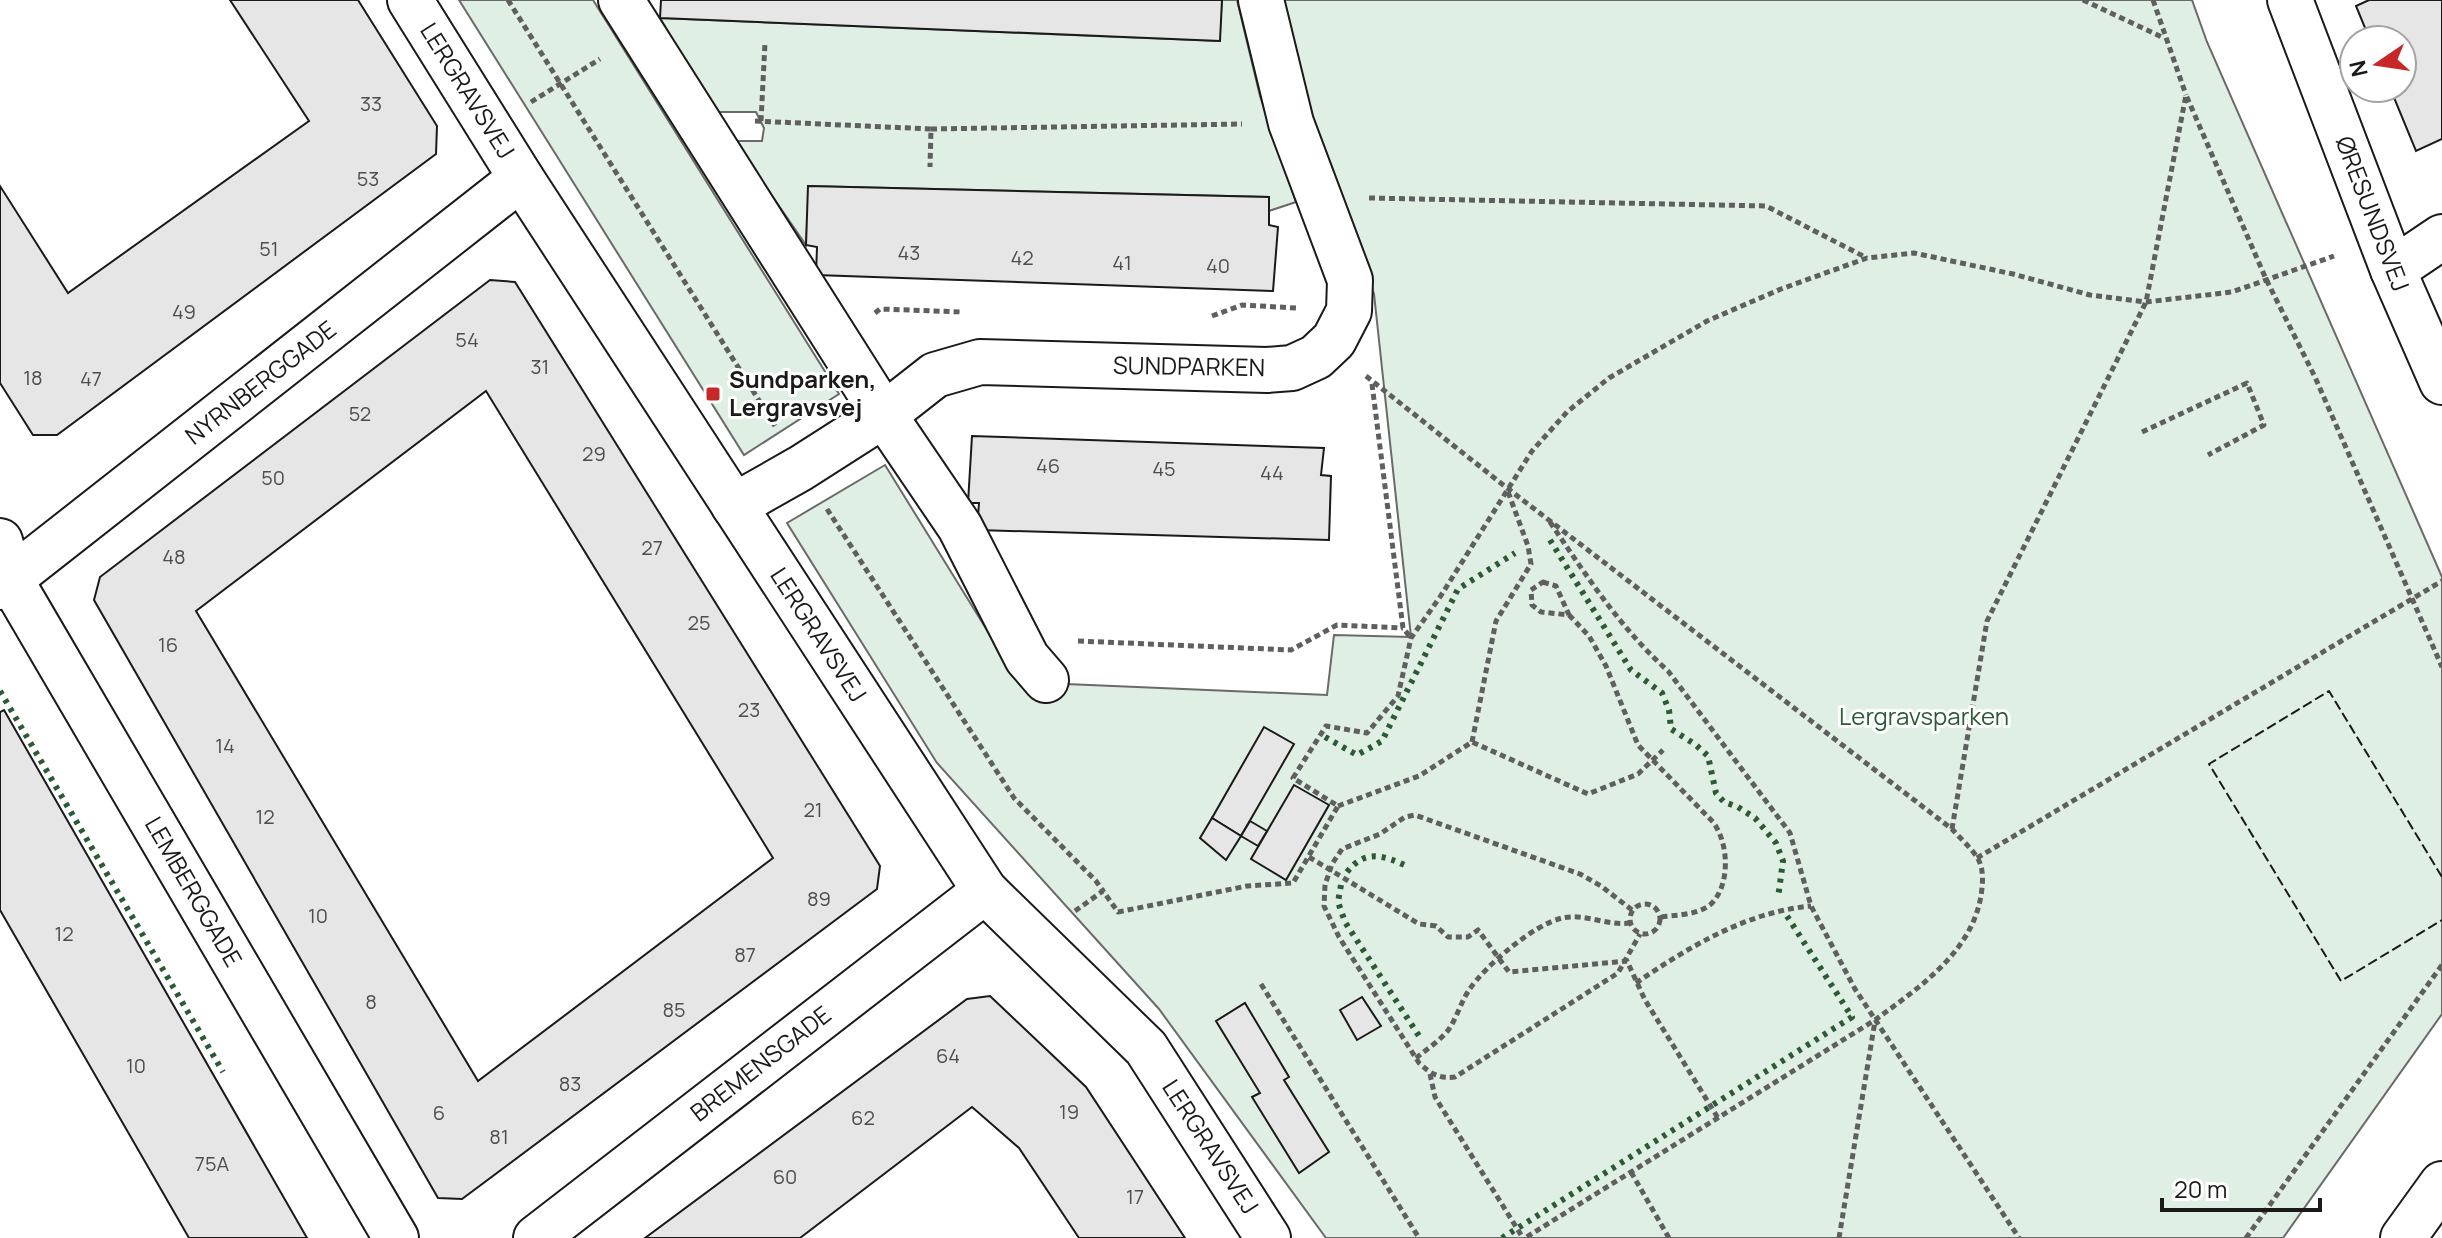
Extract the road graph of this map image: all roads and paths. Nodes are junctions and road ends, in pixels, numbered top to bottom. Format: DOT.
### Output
graph roads {
  1 [pos="410,0"];
  2 [pos="1261,0"];
  3 [pos="2083,0"];
  4 [pos="2153,0"];
  5 [pos="2290,0"];
  6 [pos="632,16"];
  7 [pos="2164,38"];
  8 [pos="765,43"];
  9 [pos="2186,95"];
  10 [pos="761,121"];
  11 [pos="1291,123"];
  12 [pos="701,124"];
  13 [pos="490,128"];
  14 [pos="931,129"];
  15 [pos="930,167"];
  16 [pos="521,178"];
  17 [pos="1318,197"];
  18 [pos="2442,237"];
  19 [pos="2387,256"];
  20 [pos="1867,258"];
  21 [pos="2266,279"];
  22 [pos="2146,302"];
  23 [pos="1334,340"];
  24 [pos="2442,382"];
  25 [pos="1372,383"];
  26 [pos="884,415"];
  27 [pos="2142,432"];
  28 [pos="2208,455"];
  29 [pos="1507,488"];
  30 [pos="734,506"];
  31 [pos="1547,518"];
  32 [pos="4,569"];
  33 [pos="2442,581"];
  34 [pos="2411,599"];
  35 [pos="1569,615"];
  36 [pos="1403,628"];
  37 [pos="1411,638"];
  38 [pos="1072,641"];
  39 [pos="2442,667"];
  40 [pos="1046,680"];
  41 [pos="1472,742"];
  42 [pos="1663,750"];
  43 [pos="1653,760"];
  44 [pos="1338,806"];
  45 [pos="1952,829"];
  46 [pos="1309,857"];
  47 [pos="1977,858"];
  48 [pos="1330,869"];
  49 [pos="985,891"];
  50 [pos="1811,906"];
  51 [pos="1632,910"];
  52 [pos="1661,917"];
  53 [pos="1630,923"];
  54 [pos="1640,934"];
  55 [pos="1034,941"];
  56 [pos="1498,959"];
  57 [pos="1627,961"];
  58 [pos="2442,965"];
  59 [pos="1636,983"];
  60 [pos="1261,984"];
  61 [pos="1875,1020"];
  62 [pos="1416,1058"];
  63 [pos="1430,1074"];
  64 [pos="1718,1118"];
  65 [pos="1631,1172"];
  66 [pos="2442,1184"];
  67 [pos="396,1238"];
  68 [pos="536,1238"];
  69 [pos="1268,1238"];
  70 [pos="1419,1238"];
  71 [pos="1524,1238"];
  72 [pos="1669,1238"];
  73 [pos="1839,1238"];
  74 [pos="2019,1238"];
  75 [pos="2246,1238"];
  76 [pos="2403,1238"];
  1 -- 13 [label="street, LERGRAVSVEJ"];
  2 -- 11 [label="street"];
  3 -- 7 [label="path"];
  4 -- 7 [label="path"];
  5 -- 19 [label="street, ØRESUNDSVEJ"];
  6 -- 12 [label="street"];
  6 -- 13 [label="path"];
  7 -- 9 [label="path"];
  8 -- 10 [label="path"];
  9 -- 21 [label="path"];
  9 -- 22 [label="path"];
  10 -- 12 [label="path"];
  10 -- 14 [label="path"];
  11 -- 14 [label="path"];
  11 -- 17 [label="street"];
  12 -- 26 [label="street"];
  13 -- 16 [label="street, LERGRAVSVEJ"];
  14 -- 15 [label="path"];
  16 -- 30 [label="street, LERGRAVSVEJ"];
  16 -- 32 [label="street, NYRNBERGGADE"];
  17 -- 20 [label="path"];
  17 -- 23 [label="street"];
  18 -- 19 [label="street"];
  19 -- 21 [label="path"];
  19 -- 24 [label="street, ØRESUNDSVEJ"];
  20 -- 22 [label="path"];
  20 -- 29 [label="path"];
  21 -- 22 [label="path"];
  21 -- 34 [label="path"];
  22 -- 45 [label="path"];
  23 -- 25 [label="path"];
  23 -- 26 [label="street, SUNDPARKEN"];
  25 -- 29 [label="path"];
  25 -- 36 [label="path"];
  26 -- 30 [label="street, SUNDPARKEN"];
  26 -- 40 [label="street"];
  27 -- 28 [label="path"];
  29 -- 31 [label="path"];
  29 -- 37 [label="path"];
  29 -- 41 [label="path"];
  30 -- 49 [label="street, LERGRAVSVEJ"];
  31 -- 45 [label="path"];
  31 -- 50 [label="path"];
  32 -- 67 [label="street, LEMBERGGADE"];
  33 -- 34 [label="path"];
  34 -- 39 [label="path"];
  34 -- 47 [label="path"];
  35 -- 35 [label="path"];
  35 -- 43 [label="path"];
  36 -- 37 [label="path"];
  36 -- 38 [label="path"];
  37 -- 44 [label="path"];
  41 -- 43 [label="path"];
  41 -- 44 [label="path"];
  42 -- 43 [label="path"];
  43 -- 52 [label="path"];
  44 -- 46 [label="path"];
  45 -- 47 [label="path"];
  46 -- 48 [label="path"];
  46 -- 55 [label="path"];
  47 -- 61 [label="path"];
  48 -- 51 [label="path"];
  48 -- 56 [label="path"];
  48 -- 62 [label="path"];
  49 -- 55 [label="street, LERGRAVSVEJ"];
  49 -- 68 [label="street, BREMENSGADE"];
  50 -- 59 [label="path"];
  50 -- 61 [label="path"];
  51 -- 52 [label="path"];
  51 -- 53 [label="path"];
  52 -- 54 [label="path"];
  53 -- 54 [label="path"];
  53 -- 56 [label="path"];
  54 -- 57 [label="path"];
  55 -- 69 [label="street, LERGRAVSVEJ"];
  56 -- 57 [label="path"];
  56 -- 62 [label="path"];
  57 -- 59 [label="path"];
  57 -- 63 [label="path"];
  58 -- 75 [label="path"];
  59 -- 64 [label="path"];
  60 -- 70 [label="path"];
  61 -- 64 [label="path"];
  61 -- 73 [label="path"];
  61 -- 74 [label="path"];
  62 -- 63 [label="path"];
  63 -- 71 [label="path"];
  64 -- 65 [label="path"];
  65 -- 71 [label="path"];
  65 -- 72 [label="path"];
  66 -- 76 [label="street"];
}
